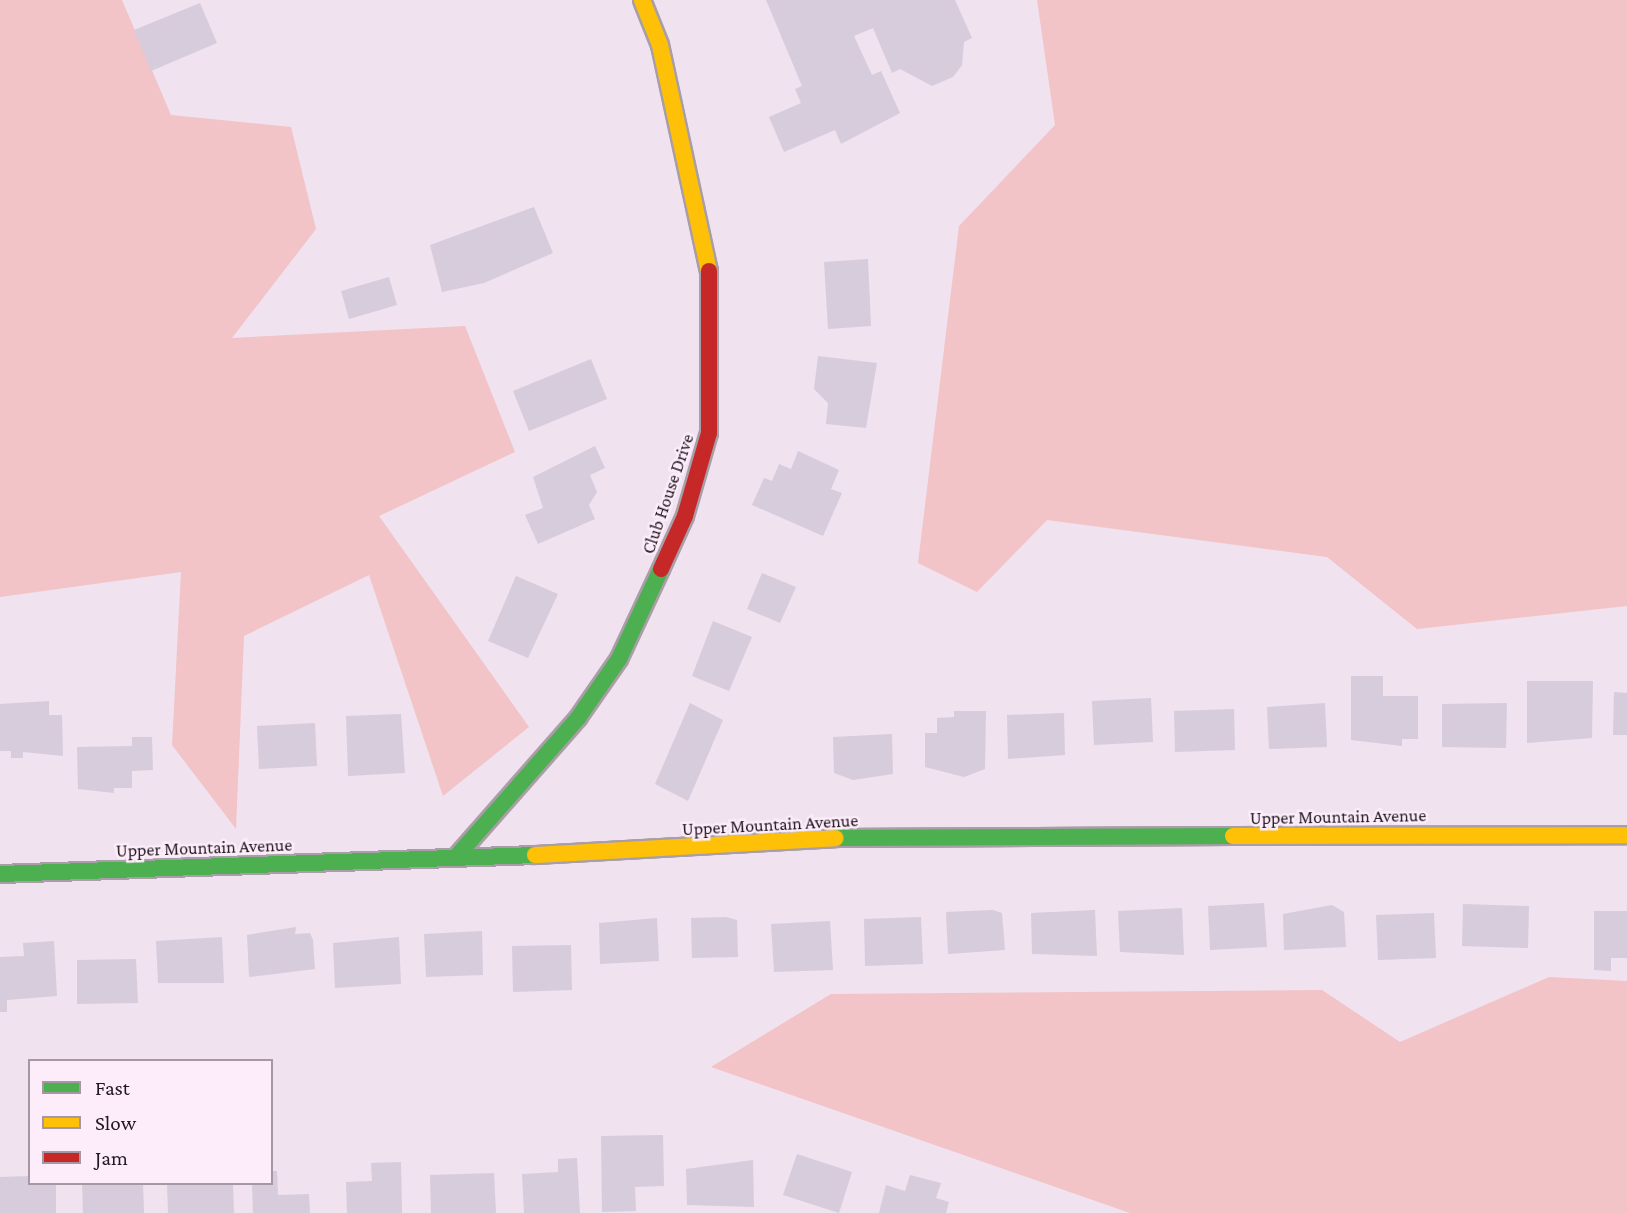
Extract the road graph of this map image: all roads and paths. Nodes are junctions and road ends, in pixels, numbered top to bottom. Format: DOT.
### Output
graph roads {
  1 [pos="642,0"];
  2 [pos="1627,835"];
  3 [pos="456,857"];
  4 [pos="0,874"];
  1 -- 3 [label="street, Club House Drive"];
  2 -- 3 [label="street, Upper Mountain Avenue"];
  3 -- 4 [label="street, Upper Mountain Avenue"];
}
